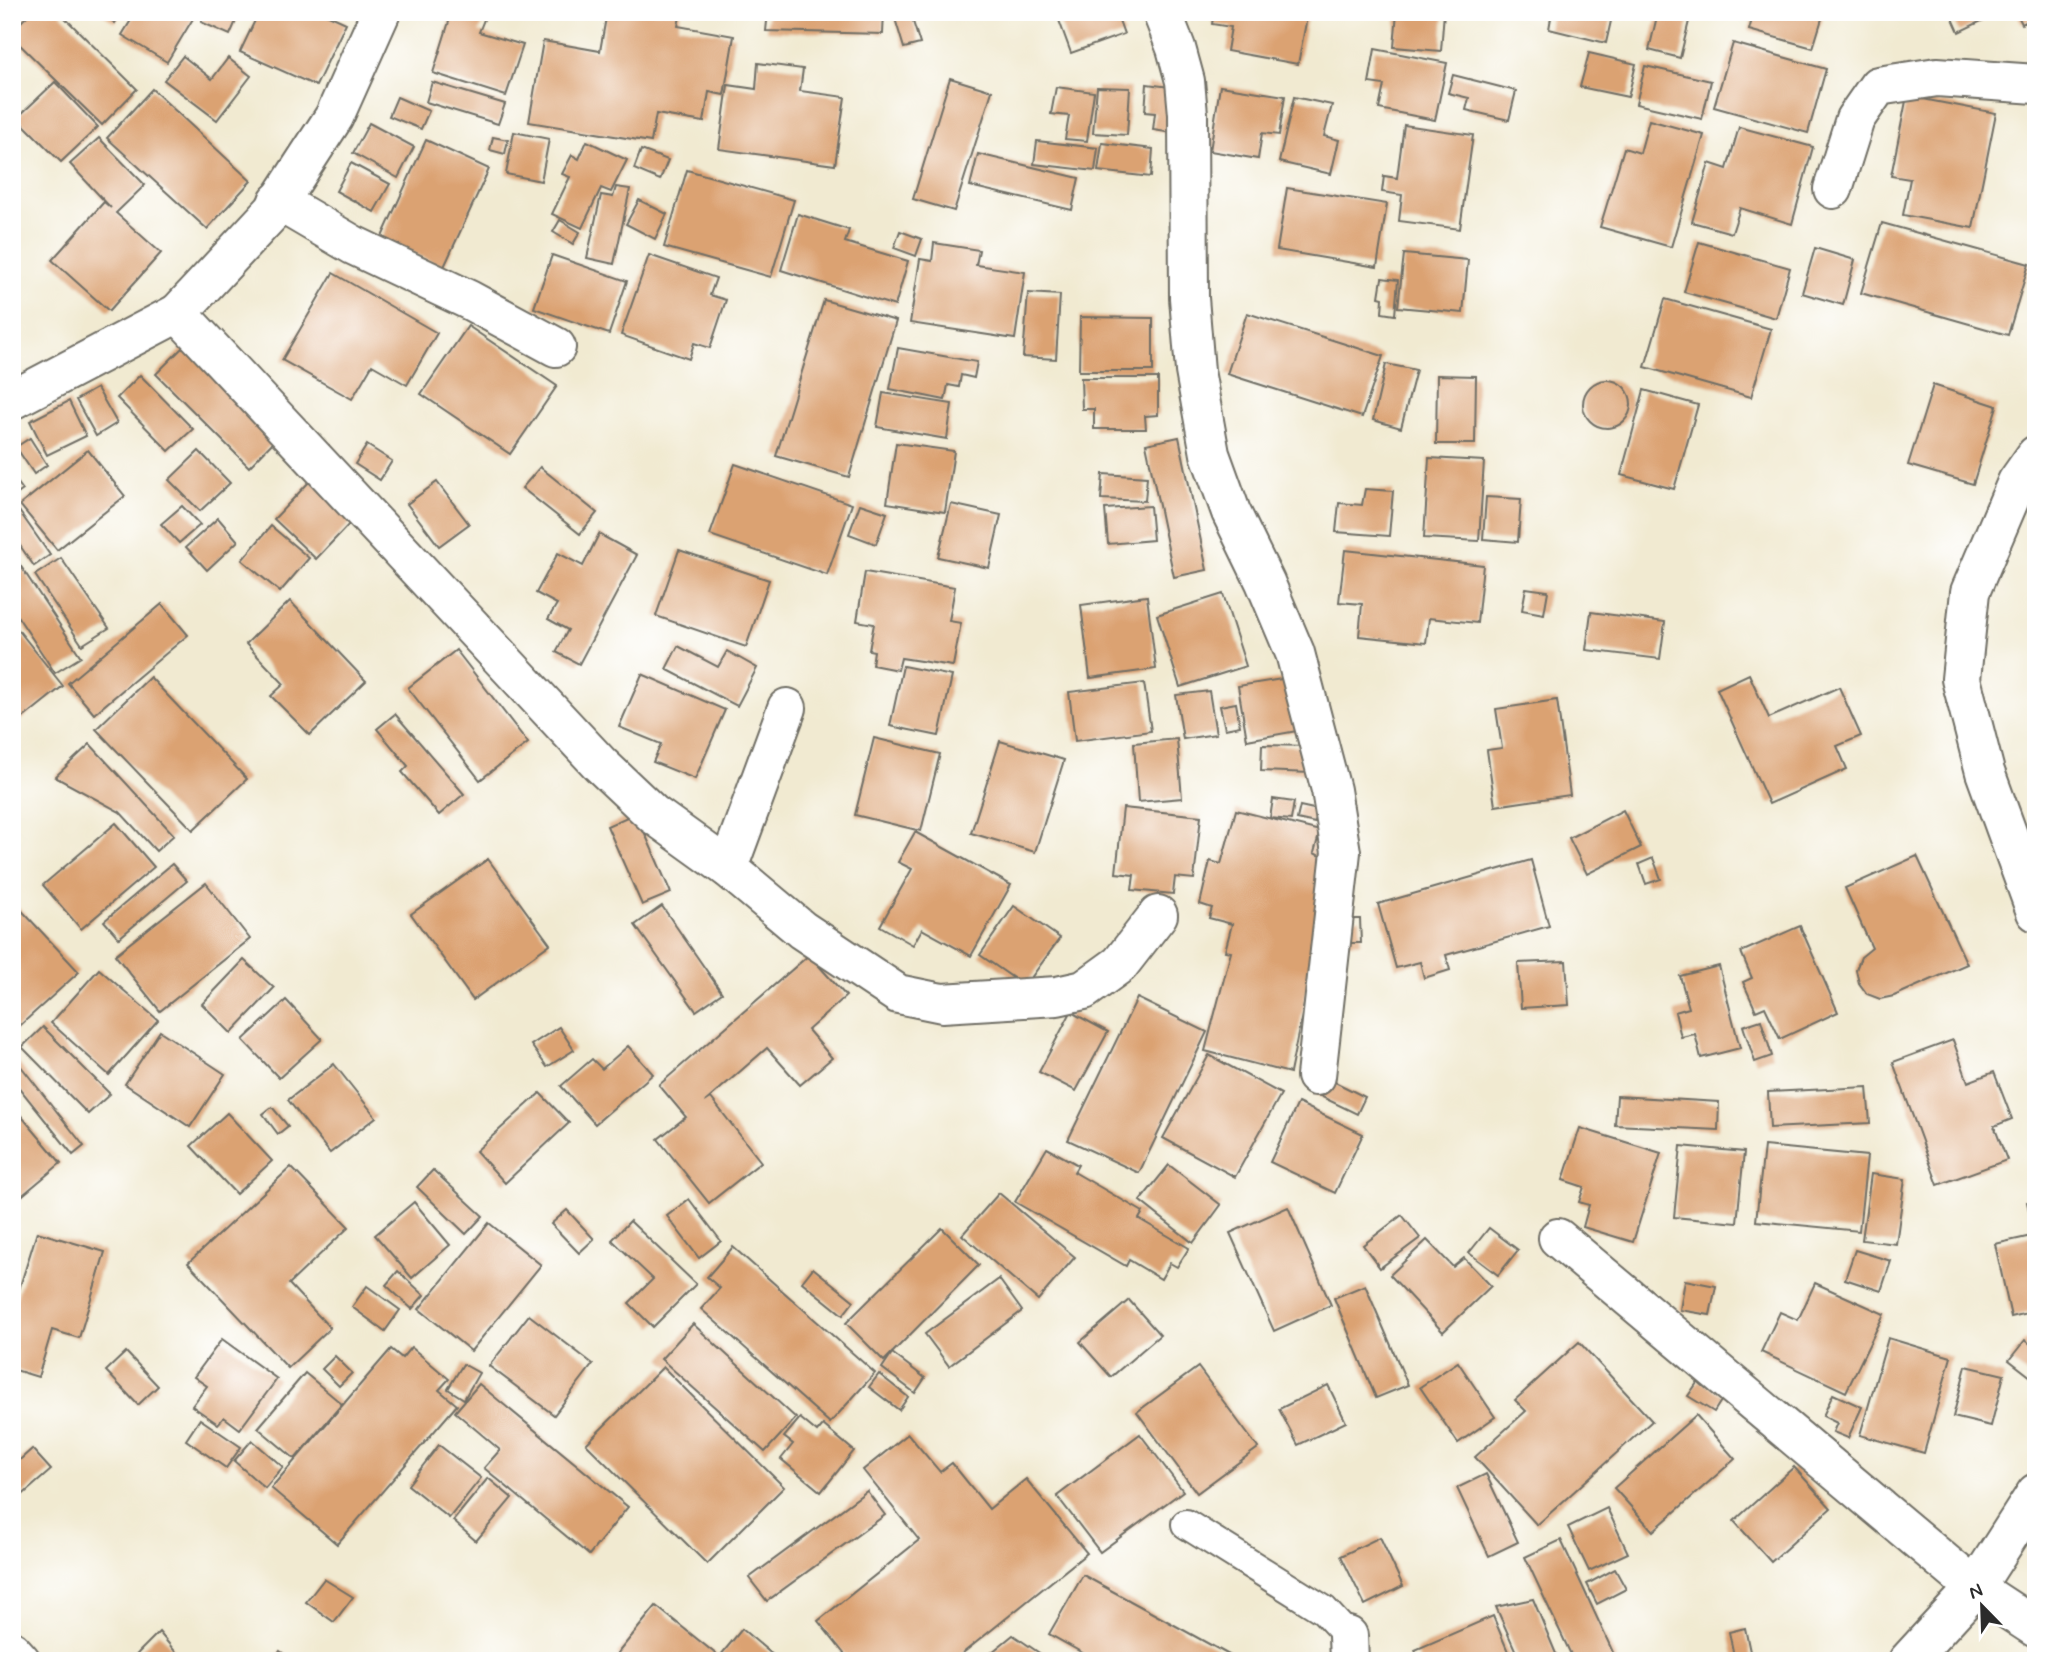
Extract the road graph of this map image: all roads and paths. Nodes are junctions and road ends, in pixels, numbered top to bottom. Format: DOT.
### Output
graph roads {
  1 [pos="381,12"];
  2 [pos="1162,12"];
  3 [pos="2036,84"];
  4 [pos="1833,188"];
  5 [pos="278,201"];
  6 [pos="178,313"];
  7 [pos="556,347"];
  8 [pos="12,400"];
  9 [pos="2036,455"];
  10 [pos="787,708"];
  11 [pos="728,868"];
  12 [pos="2036,912"];
  13 [pos="1158,915"];
  14 [pos="1316,1076"];
  15 [pos="1558,1238"];
  16 [pos="2036,1493"];
  17 [pos="1186,1524"];
  18 [pos="1975,1588"];
  19 [pos="2036,1628"];
  20 [pos="1348,1649"];
  21 [pos="12,1650"];
  22 [pos="21,1661"];
  23 [pos="1908,1661"];
  1 -- 5 [label="street"];
  2 -- 14 [label="street"];
  3 -- 4 [label="street"];
  5 -- 6 [label="street"];
  5 -- 7 [label="street"];
  6 -- 8 [label="street"];
  6 -- 11 [label="street"];
  9 -- 12 [label="street"];
  10 -- 11 [label="street"];
  11 -- 13 [label="street"];
  15 -- 18 [label="street"];
  16 -- 18 [label="street"];
  17 -- 20 [label="lane"];
  18 -- 19 [label="street"];
  18 -- 23 [label="street"];
  21 -- 22 [label="street"];
}
